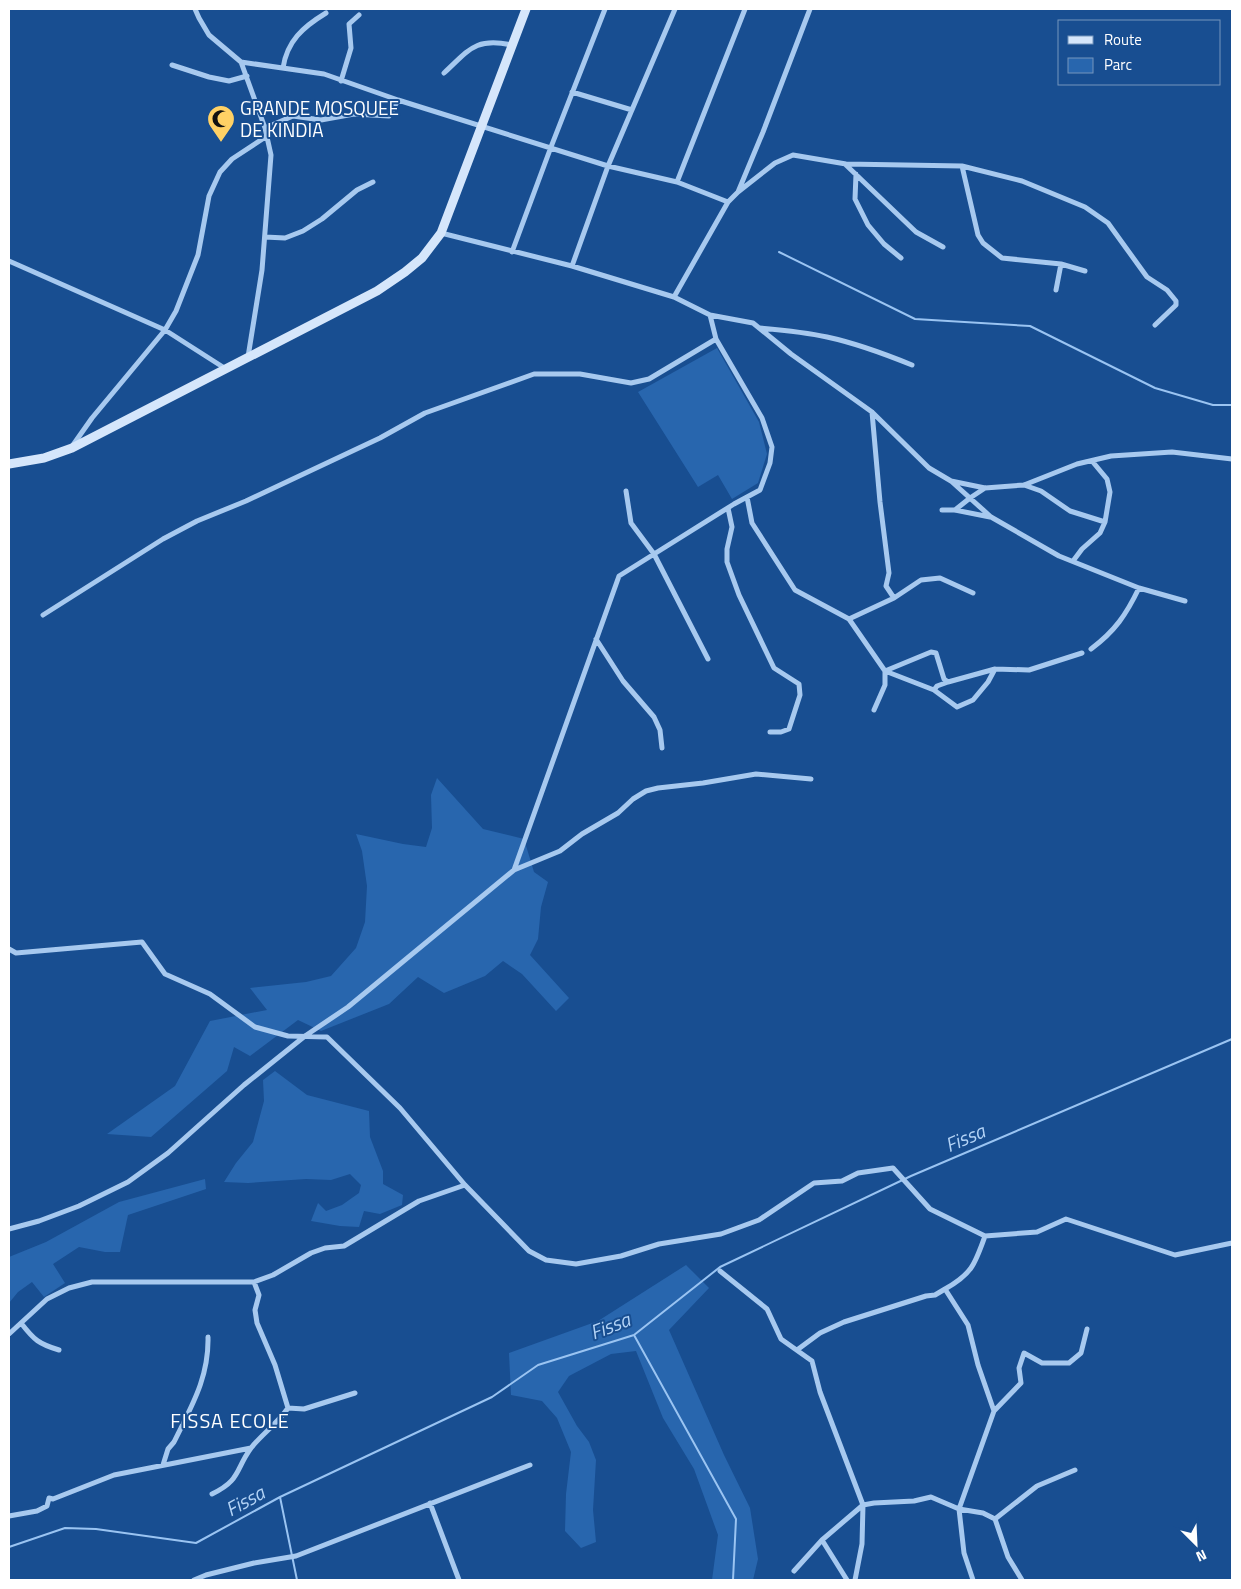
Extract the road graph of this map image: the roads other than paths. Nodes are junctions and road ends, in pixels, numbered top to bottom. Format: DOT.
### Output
graph roads {
  1 [pos="195,9"];
  2 [pos="526,9"];
  3 [pos="605,9"];
  4 [pos="675,9"];
  5 [pos="745,9"];
  6 [pos="810,9"];
  7 [pos="326,14"];
  8 [pos="359,15"];
  9 [pos="512,45"];
  10 [pos="242,62"];
  11 [pos="172,65"];
  12 [pos="283,68"];
  13 [pos="444,73"];
  14 [pos="246,76"];
  15 [pos="341,80"];
  16 [pos="572,92"];
  17 [pos="398,100"];
  18 [pos="632,110"];
  19 [pos="482,126"];
  20 [pos="265,128"];
  21 [pos="266,136"];
  22 [pos="551,147"];
  23 [pos="846,164"];
  24 [pos="608,166"];
  25 [pos="962,166"];
  26 [pos="856,174"];
  27 [pos="373,182"];
  28 [pos="677,182"];
  29 [pos="738,192"];
  30 [pos="728,202"];
  31 [pos="441,233"];
  32 [pos="265,237"];
  33 [pos="943,247"];
  34 [pos="512,252"];
  35 [pos="901,258"];
  36 [pos="9,261"];
  37 [pos="1061,264"];
  38 [pos="572,266"];
  39 [pos="1085,271"];
  40 [pos="1056,290"];
  41 [pos="674,297"];
  42 [pos="710,315"];
  43 [pos="1155,325"];
  44 [pos="760,328"];
  45 [pos="166,330"];
  46 [pos="716,339"];
  47 [pos="248,357"];
  48 [pos="912,365"];
  49 [pos="226,369"];
  50 [pos="872,412"];
  51 [pos="72,448"];
  52 [pos="1232,459"];
  53 [pos="1092,461"];
  54 [pos="9,464"];
  55 [pos="951,481"];
  56 [pos="1024,485"];
  57 [pos="986,488"];
  58 [pos="626,491"];
  59 [pos="747,497"];
  60 [pos="970,498"];
  61 [pos="728,508"];
  62 [pos="942,510"];
  63 [pos="955,510"];
  64 [pos="991,517"];
  65 [pos="1106,522"];
  66 [pos="654,554"];
  67 [pos="1073,562"];
  68 [pos="1139,588"];
  69 [pos="973,593"];
  70 [pos="894,598"];
  71 [pos="1185,601"];
  72 [pos="42,615"];
  73 [pos="849,619"];
  74 [pos="596,640"];
  75 [pos="1091,649"];
  76 [pos="1082,654"];
  77 [pos="708,659"];
  78 [pos="995,669"];
  79 [pos="885,671"];
  80 [pos="948,682"];
  81 [pos="934,690"];
  82 [pos="874,710"];
  83 [pos="770,732"];
  84 [pos="662,748"];
  85 [pos="811,779"];
  86 [pos="514,870"];
  87 [pos="9,949"];
  88 [pos="305,1036"];
  89 [pos="465,1185"];
  90 [pos="9,1229"];
  91 [pos="985,1236"];
  92 [pos="1232,1243"];
  93 [pos="720,1271"];
  94 [pos="254,1282"];
  95 [pos="945,1289"];
  96 [pos="21,1323"];
  97 [pos="1087,1329"];
  98 [pos="9,1334"];
  99 [pos="208,1337"];
  100 [pos="59,1350"];
  101 [pos="797,1350"];
  102 [pos="355,1394"];
  103 [pos="288,1408"];
  104 [pos="994,1411"];
  105 [pos="251,1448"];
  106 [pos="163,1465"];
  107 [pos="530,1465"];
  108 [pos="1075,1470"];
  109 [pos="212,1494"];
  110 [pos="430,1503"];
  111 [pos="863,1505"];
  112 [pos="958,1509"];
  113 [pos="9,1516"];
  114 [pos="995,1519"];
  115 [pos="822,1540"];
  116 [pos="794,1571"];
  117 [pos="208,1578"];
  118 [pos="194,1580"];
  119 [pos="460,1580"];
  120 [pos="847,1580"];
  121 [pos="855,1580"];
  122 [pos="973,1580"];
  123 [pos="1022,1580"];
  1 -- 10 [label="street"];
  2 -- 9 [label="main road"];
  3 -- 16 [label="street"];
  4 -- 18 [label="street"];
  5 -- 28 [label="street"];
  6 -- 29 [label="street"];
  7 -- 12 [label="street"];
  8 -- 15 [label="street"];
  9 -- 13 [label="street"];
  9 -- 19 [label="main road"];
  10 -- 12 [label="street"];
  10 -- 14 [label="street"];
  11 -- 14 [label="street"];
  12 -- 15 [label="street"];
  14 -- 20 [label="street"];
  15 -- 17 [label="street"];
  16 -- 18 [label="street"];
  16 -- 22 [label="street"];
  17 -- 19 [label="street"];
  17 -- 20 [label="street"];
  18 -- 24 [label="street"];
  19 -- 22 [label="street"];
  19 -- 31 [label="main road"];
  20 -- 21 [label="street"];
  21 -- 32 [label="street"];
  21 -- 45 [label="street"];
  22 -- 24 [label="street"];
  22 -- 34 [label="street"];
  23 -- 25 [label="street"];
  23 -- 26 [label="street"];
  23 -- 29 [label="street"];
  24 -- 28 [label="street"];
  24 -- 38 [label="street"];
  25 -- 37 [label="street"];
  25 -- 43 [label="street"];
  26 -- 33 [label="street"];
  26 -- 35 [label="street"];
  27 -- 32 [label="street"];
  28 -- 30 [label="street"];
  29 -- 30 [label="street"];
  30 -- 41 [label="street"];
  31 -- 34 [label="street"];
  31 -- 47 [label="main road"];
  32 -- 47 [label="street"];
  34 -- 38 [label="street"];
  36 -- 45 [label="street"];
  37 -- 39 [label="street"];
  37 -- 40 [label="street"];
  38 -- 41 [label="street"];
  41 -- 42 [label="street"];
  42 -- 44 [label="street"];
  42 -- 46 [label="street"];
  44 -- 48 [label="street"];
  44 -- 50 [label="street"];
  45 -- 49 [label="street"];
  45 -- 51 [label="street"];
  46 -- 59 [label="street"];
  46 -- 72 [label="street"];
  47 -- 49 [label="main road"];
  49 -- 51 [label="main road"];
  50 -- 55 [label="street"];
  50 -- 70 [label="street"];
  51 -- 54 [label="main road"];
  52 -- 53 [label="street"];
  53 -- 56 [label="street"];
  53 -- 65 [label="street"];
  55 -- 57 [label="street"];
  55 -- 60 [label="street"];
  56 -- 57 [label="street"];
  56 -- 65 [label="street"];
  57 -- 60 [label="street"];
  58 -- 66 [label="street"];
  59 -- 61 [label="street"];
  59 -- 73 [label="street"];
  60 -- 63 [label="street"];
  60 -- 64 [label="street"];
  61 -- 66 [label="street"];
  61 -- 83 [label="street"];
  62 -- 63 [label="street"];
  63 -- 64 [label="street"];
  64 -- 67 [label="street"];
  65 -- 67 [label="street"];
  66 -- 74 [label="street"];
  66 -- 77 [label="street"];
  67 -- 68 [label="street"];
  68 -- 71 [label="street"];
  68 -- 75 [label="street"];
  69 -- 70 [label="street"];
  70 -- 73 [label="street"];
  73 -- 79 [label="street"];
  74 -- 84 [label="street"];
  74 -- 86 [label="street"];
  76 -- 78 [label="street"];
  78 -- 80 [label="street"];
  78 -- 81 [label="street"];
  79 -- 80 [label="street"];
  79 -- 81 [label="street"];
  79 -- 82 [label="street"];
  80 -- 81 [label="street"];
  85 -- 86 [label="street"];
  86 -- 88 [label="street"];
  87 -- 88 [label="street"];
  88 -- 89 [label="street"];
  88 -- 90 [label="street"];
  89 -- 91 [label="street"];
  89 -- 94 [label="street"];
  91 -- 92 [label="street"];
  91 -- 95 [label="street"];
  93 -- 101 [label="street"];
  94 -- 96 [label="street"];
  94 -- 103 [label="street"];
  95 -- 101 [label="street"];
  95 -- 104 [label="street"];
  96 -- 98 [label="street"];
  96 -- 100 [label="street"];
  97 -- 104 [label="street"];
  99 -- 106 [label="street"];
  101 -- 111 [label="street"];
  102 -- 103 [label="street"];
  103 -- 105 [label="street"];
  104 -- 112 [label="street"];
  105 -- 106 [label="street"];
  105 -- 109 [label="street"];
  106 -- 113 [label="street"];
  107 -- 110 [label="street"];
  108 -- 114 [label="street"];
  110 -- 117 [label="street"];
  110 -- 119 [label="street"];
  111 -- 112 [label="street"];
  111 -- 115 [label="street"];
  111 -- 121 [label="street"];
  112 -- 114 [label="street"];
  112 -- 122 [label="street"];
  114 -- 123 [label="street"];
  115 -- 116 [label="street"];
  115 -- 120 [label="street"];
  117 -- 118 [label="street"];
}
